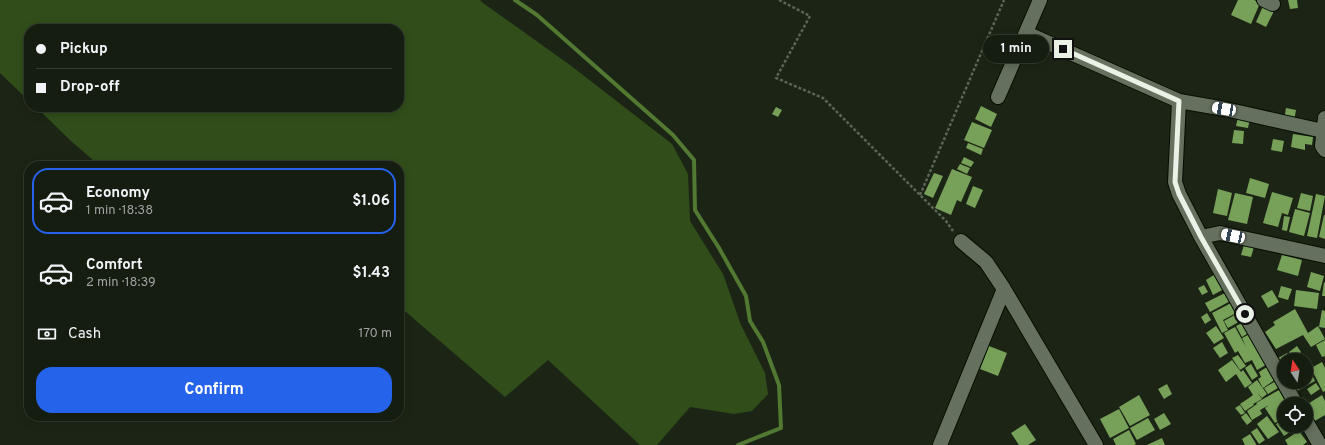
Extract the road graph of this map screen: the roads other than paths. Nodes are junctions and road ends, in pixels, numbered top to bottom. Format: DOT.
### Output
graph roads {
  1 [pos="1040,0"];
  2 [pos="1026,33"];
  3 [pos="998,97"];
  4 [pos="1179,101"];
  5 [pos="1324,124"];
  6 [pos="1325,150"];
  7 [pos="1201,237"];
  8 [pos="961,241"];
  9 [pos="1325,256"];
  10 [pos="1004,289"];
  11 [pos="1292,397"];
  12 [pos="1313,433"];
  13 [pos="940,445"];
  14 [pos="1096,445"];
  15 [pos="1320,445"];
  1 -- 2 [label="street"];
  2 -- 3 [label="street"];
  2 -- 4 [label="street"];
  4 -- 5 [label="street"];
  4 -- 7 [label="street"];
  5 -- 6 [label="street"];
  7 -- 9 [label="street"];
  7 -- 11 [label="street"];
  8 -- 10 [label="street"];
  10 -- 13 [label="street"];
  10 -- 14 [label="street"];
  12 -- 15 [label="street"];
}
